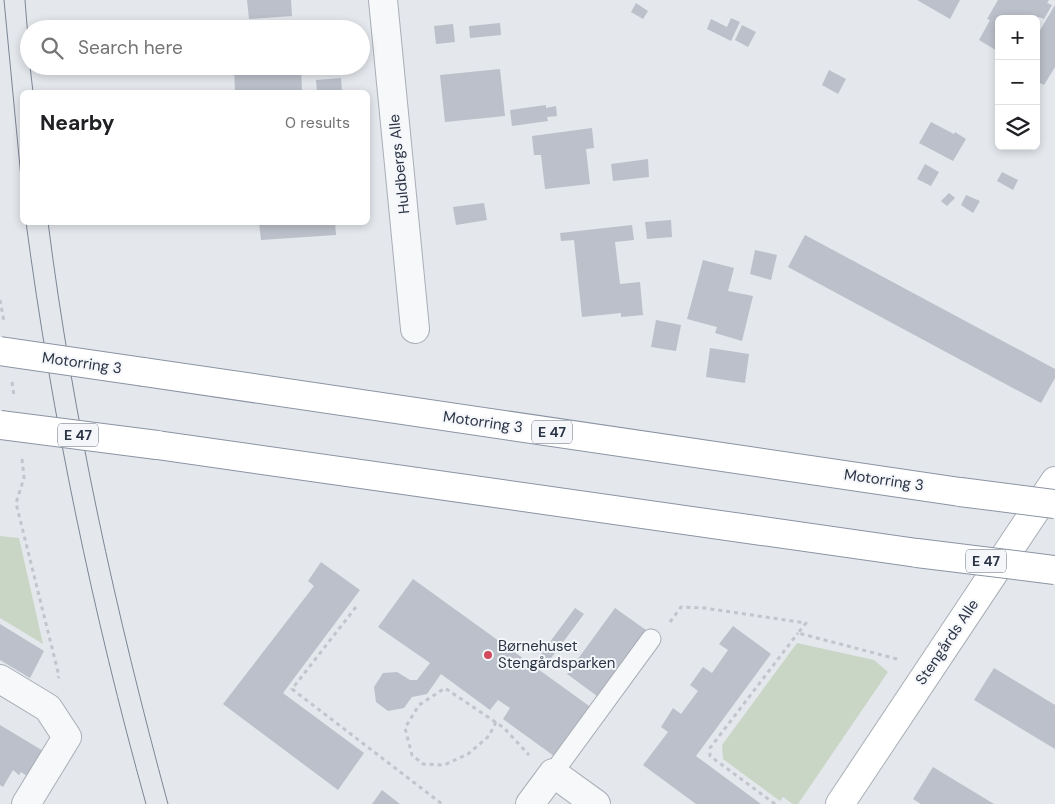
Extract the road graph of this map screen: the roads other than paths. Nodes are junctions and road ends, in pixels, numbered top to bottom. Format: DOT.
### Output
graph roads {
  1 [pos="383,0"];
  2 [pos="415,329"];
  3 [pos="5,349"];
  4 [pos="0,425"];
  5 [pos="1055,481"];
  6 [pos="1055,504"];
  7 [pos="1055,570"];
  8 [pos="651,640"];
  9 [pos="0,679"];
  10 [pos="553,773"];
  11 [pos="26,804"];
  12 [pos="530,804"];
  13 [pos="596,804"];
  14 [pos="840,804"];
  1 -- 2 [label="street, Huldbergs Alle"];
  3 -- 6 [label="main road, Motorring 3 / E 47, bridge"];
  4 -- 7 [label="main road, E 47, bridge"];
  5 -- 14 [label="main road, Stengårds Alle"];
  8 -- 10 [label="lane"];
  9 -- 11 [label="street"];
  10 -- 12 [label="street"];
  10 -- 13 [label="street"];
}
